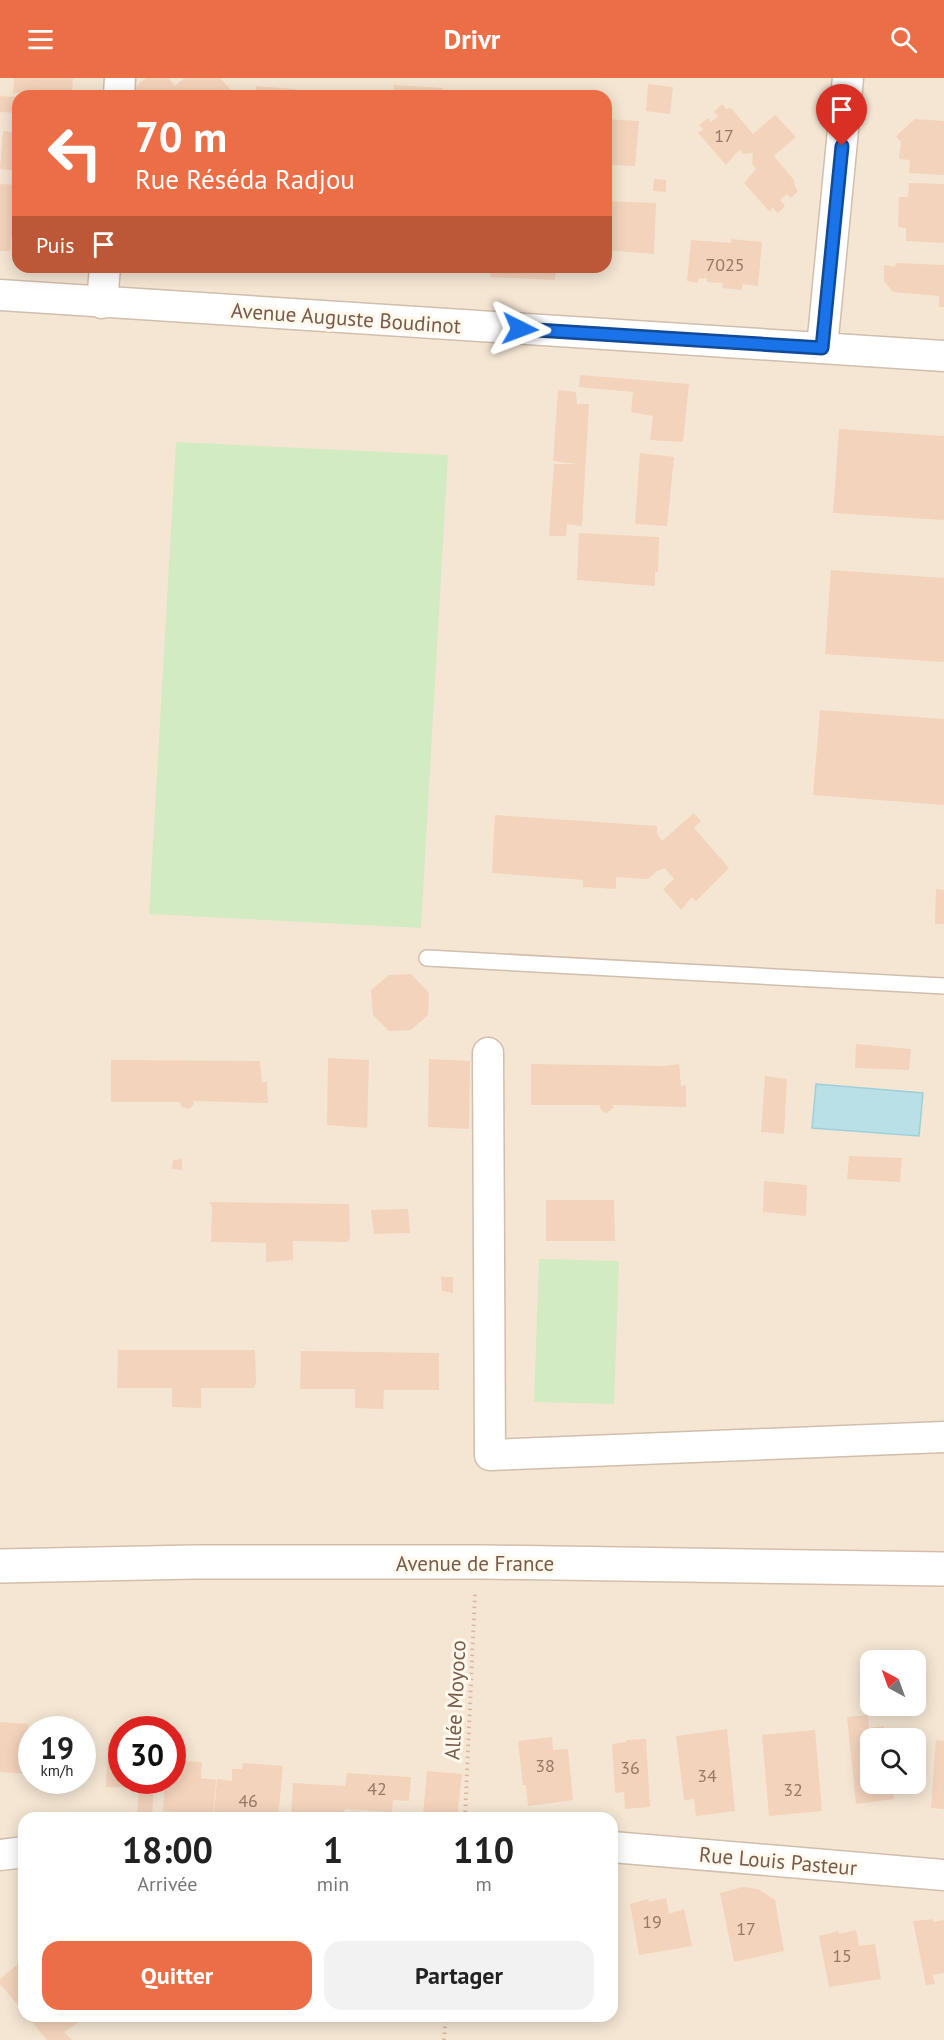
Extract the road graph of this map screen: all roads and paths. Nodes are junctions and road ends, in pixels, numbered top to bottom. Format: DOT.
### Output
graph roads {
  1 [pos="848,78"];
  2 [pos="104,273"];
  3 [pos="0,295"];
  4 [pos="102,303"];
  5 [pos="822,348"];
  6 [pos="944,356"];
  7 [pos="427,958"];
  8 [pos="944,986"];
  9 [pos="488,1053"];
  10 [pos="944,1437"];
  11 [pos="2,1565"];
  12 [pos="944,1569"];
  13 [pos="476,1583"];
  14 [pos="465,1812"];
  15 [pos="618,1848"];
  16 [pos="18,1853"];
  17 [pos="0,1855"];
  18 [pos="944,1875"];
  19 [pos="446,2022"];
  20 [pos="444,2040"];
  1 -- 5 [label="street"];
  2 -- 4 [label="street"];
  3 -- 4 [label="street, Avenue Auguste Boudinot"];
  4 -- 5 [label="street, Avenue Auguste Boudinot"];
  5 -- 6 [label="street, Avenue Auguste Boudinot"];
  7 -- 8 [label="lane"];
  9 -- 10 [label="street"];
  11 -- 12 [label="main road, Avenue de France"];
  13 -- 14 [label="path, Allée Moyoco"];
  15 -- 18 [label="street, Rue Louis Pasteur"];
  16 -- 17 [label="street"];
  19 -- 20 [label="path"];
}
